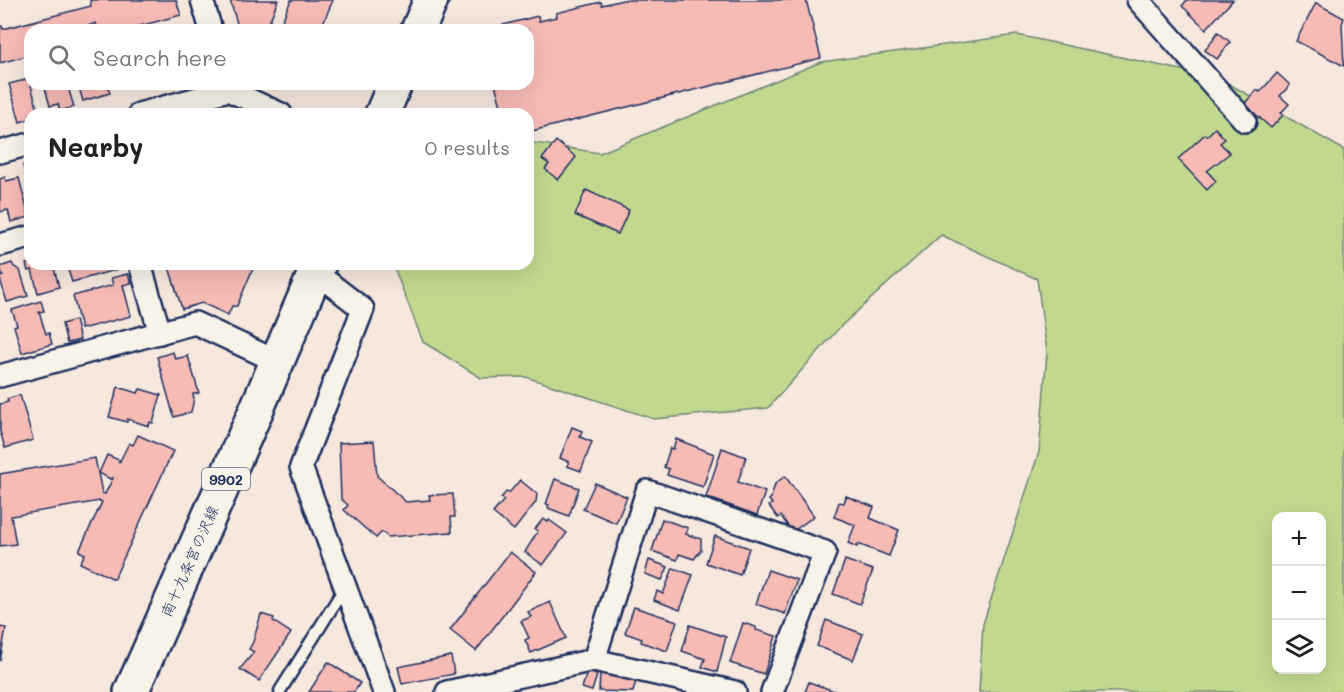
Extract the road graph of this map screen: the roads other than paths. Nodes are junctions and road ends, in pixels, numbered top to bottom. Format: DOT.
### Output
graph roads {
  1 [pos="202,0"];
  2 [pos="431,0"];
  3 [pos="1138,0"];
  4 [pos="209,24"];
  5 [pos="421,24"];
  6 [pos="217,90"];
  7 [pos="233,90"];
  8 [pos="392,90"];
  9 [pos="159,108"];
  10 [pos="269,108"];
  11 [pos="385,108"];
  12 [pos="1245,121"];
  13 [pos="24,146"];
  14 [pos="0,152"];
  15 [pos="24,239"];
  16 [pos="0,245"];
  17 [pos="142,270"];
  18 [pos="316,270"];
  19 [pos="319,270"];
  20 [pos="160,333"];
  21 [pos="278,362"];
  22 [pos="0,376"];
  23 [pos="346,587"];
  24 [pos="594,660"];
  25 [pos="280,691"];
  26 [pos="131,692"];
  27 [pos="384,692"];
  28 [pos="447,692"];
  29 [pos="735,692"];
  30 [pos="772,692"];
  1 -- 4 [label="street"];
  2 -- 5 [label="main road"];
  3 -- 12 [label="street"];
  6 -- 9 [label="street"];
  7 -- 10 [label="street"];
  8 -- 11 [label="main road"];
  13 -- 14 [label="street"];
  15 -- 16 [label="street"];
  17 -- 20 [label="street"];
  18 -- 21 [label="main road, 南十九条宮の沢線 / 9902"];
  19 -- 23 [label="street"];
  20 -- 21 [label="street"];
  20 -- 22 [label="street"];
  21 -- 26 [label="main road, 南十九条宮の沢線 / 9902"];
  23 -- 25 [label="lane"];
  23 -- 27 [label="street"];
  24 -- 28 [label="street"];
  24 -- 29 [label="street"];
  24 -- 30 [label="street"];
}
